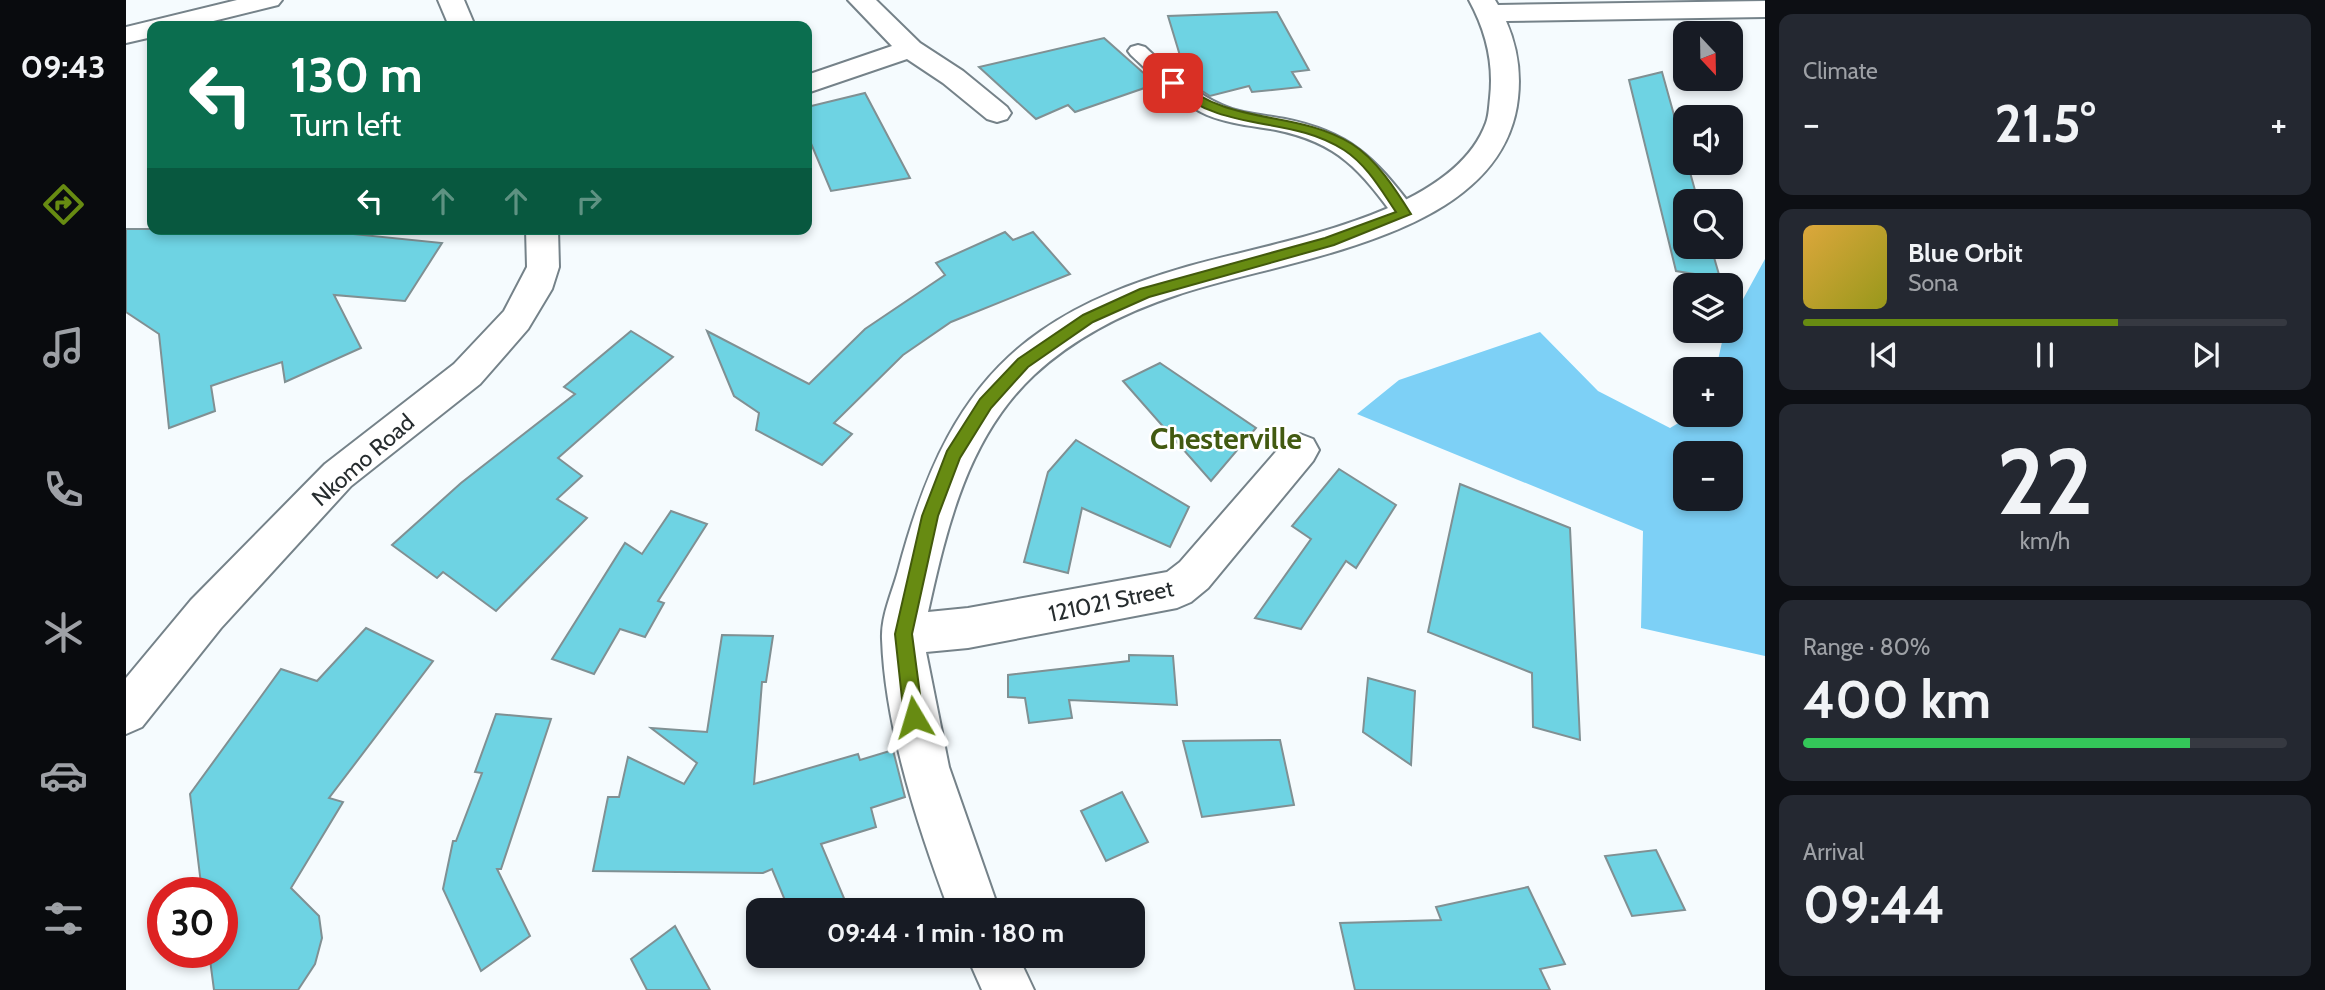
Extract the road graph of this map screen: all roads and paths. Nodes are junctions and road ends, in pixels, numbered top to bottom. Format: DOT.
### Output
graph roads {
  1 [pos="269,0"];
  2 [pos="451,0"];
  3 [pos="860,0"];
  4 [pos="1486,7"];
  5 [pos="1765,9"];
  6 [pos="183,21"];
  7 [pos="460,21"];
  8 [pos="147,30"];
  9 [pos="126,35"];
  10 [pos="910,49"];
  11 [pos="1138,51"];
  12 [pos="812,82"];
  13 [pos="997,113"];
  14 [pos="1405,214"];
  15 [pos="543,235"];
  16 [pos="1300,450"];
  17 [pos="903,634"];
  18 [pos="126,712"];
  19 [pos="969,898"];
  20 [pos="998,968"];
  21 [pos="1008,990"];
  1 -- 6 [label="street"];
  2 -- 7 [label="street"];
  3 -- 10 [label="street"];
  4 -- 5 [label="street"];
  4 -- 14 [label="street"];
  8 -- 9 [label="street"];
  10 -- 12 [label="street"];
  10 -- 13 [label="street"];
  11 -- 14 [label="lane"];
  14 -- 17 [label="street"];
  15 -- 18 [label="street, Nkomo Road"];
  16 -- 17 [label="street, 121021 Street"];
  17 -- 19 [label="street"];
  20 -- 21 [label="street"];
}
